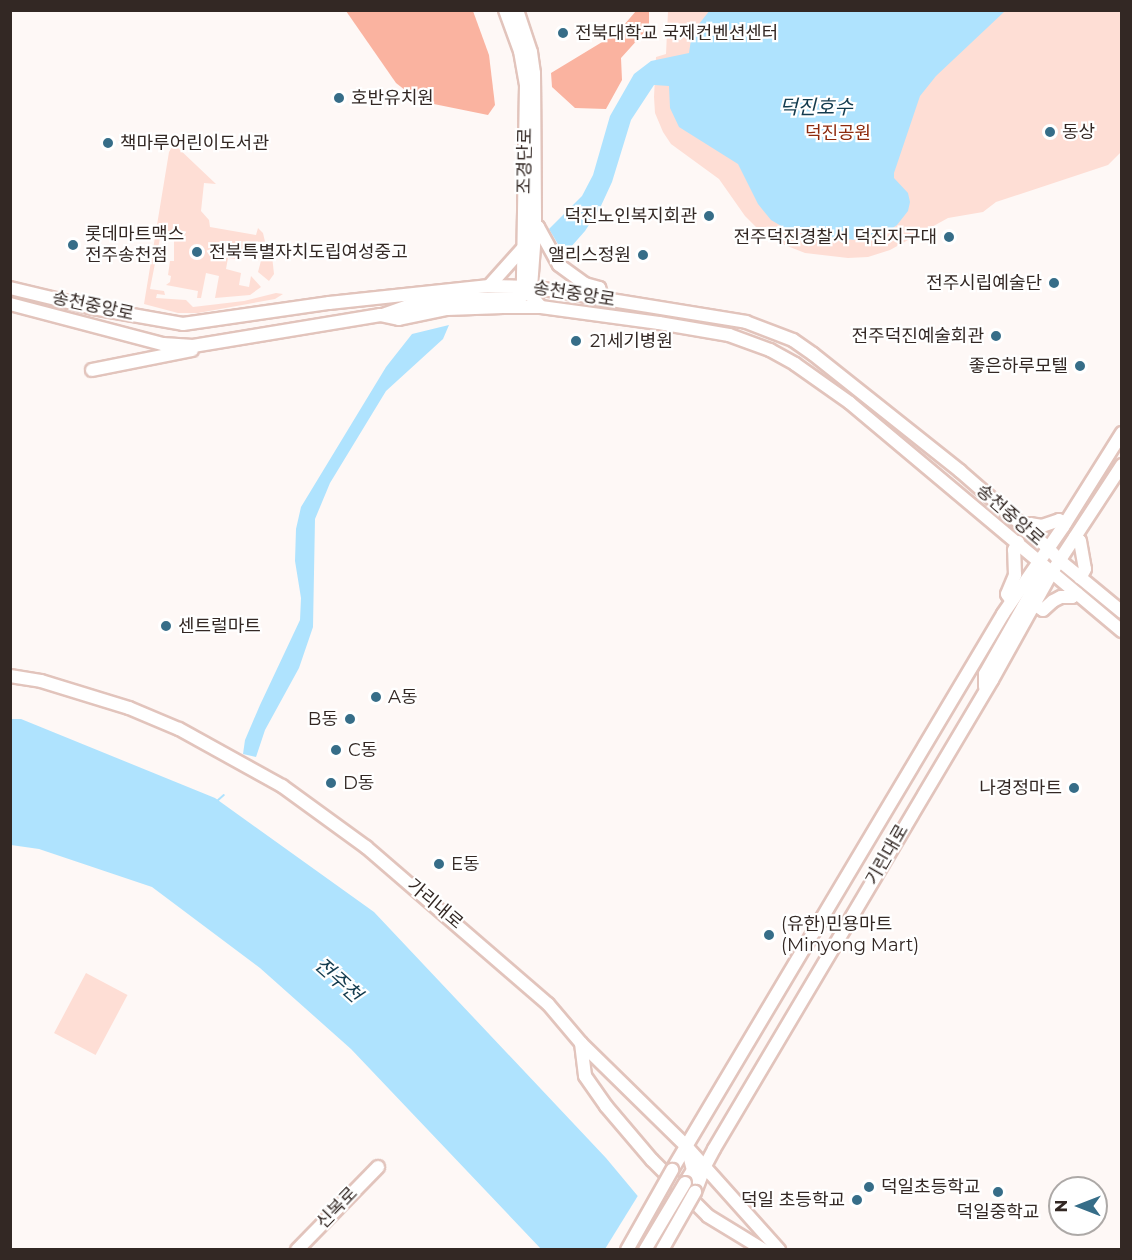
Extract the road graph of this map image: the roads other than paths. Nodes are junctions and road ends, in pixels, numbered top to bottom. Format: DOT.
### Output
graph roads {
  1 [pos="505,10"];
  2 [pos="517,10"];
  3 [pos="534,227"];
  4 [pos="524,247"];
  5 [pos="489,286"];
  6 [pos="10,288"];
  7 [pos="527,289"];
  8 [pos="603,299"];
  9 [pos="10,304"];
  10 [pos="541,307"];
  11 [pos="380,315"];
  12 [pos="193,346"];
  13 [pos="92,370"];
  14 [pos="1122,433"];
  15 [pos="1122,465"];
  16 [pos="969,501"];
  17 [pos="1065,523"];
  18 [pos="1026,531"];
  19 [pos="1075,537"];
  20 [pos="1018,542"];
  21 [pos="1048,560"];
  22 [pos="1080,578"];
  23 [pos="1077,593"];
  24 [pos="1011,600"];
  25 [pos="1035,605"];
  26 [pos="1122,612"];
  27 [pos="1122,631"];
  28 [pos="10,676"];
  29 [pos="985,687"];
  30 [pos="580,1043"];
  31 [pos="687,1146"];
  32 [pos="705,1166"];
  33 [pos="378,1167"];
  34 [pos="297,1250"];
  35 [pos="627,1250"];
  36 [pos="645,1250"];
  37 [pos="662,1250"];
  38 [pos="764,1250"];
  39 [pos="779,1250"];
  1 -- 4 [label="street, 조경단로"];
  2 -- 3 [label="street, 조경단로"];
  3 -- 7 [label="street, 조경단로"];
  3 -- 8 [label="street"];
  4 -- 5 [label="street"];
  4 -- 7 [label="street, 조경단로"];
  5 -- 6 [label="street, 송천중앙로"];
  5 -- 7 [label="street, 송천중앙로"];
  7 -- 8 [label="street, 송천중앙로"];
  7 -- 10 [label="street"];
  7 -- 11 [label="street"];
  8 -- 18 [label="street, 송천중앙로"];
  9 -- 12 [label="street, 송천중앙로"];
  10 -- 11 [label="street, 송천중앙로"];
  10 -- 16 [label="street, 송천중앙로"];
  11 -- 12 [label="street, 송천중앙로"];
  12 -- 13 [label="street"];
  14 -- 17 [label="street, 기린대로"];
  15 -- 19 [label="street, 기린대로"];
  16 -- 20 [label="street, 송천중앙로"];
  16 -- 21 [label="street"];
  17 -- 18 [label="street"];
  17 -- 21 [label="street, 기린대로"];
  18 -- 21 [label="street, 송천중앙로"];
  19 -- 21 [label="street, 기린대로"];
  19 -- 22 [label="street"];
  20 -- 21 [label="street, 송천중앙로"];
  20 -- 24 [label="street"];
  21 -- 22 [label="street"];
  21 -- 23 [label="street"];
  21 -- 24 [label="street, 기린대로"];
  21 -- 25 [label="street, 기린대로"];
  21 -- 29 [label="street"];
  22 -- 26 [label="street"];
  23 -- 25 [label="street"];
  23 -- 27 [label="street"];
  24 -- 31 [label="street, 기린대로"];
  25 -- 29 [label="street, 기린대로"];
  28 -- 30 [label="street, 가리내로"];
  29 -- 32 [label="street, 기린대로"];
  30 -- 31 [label="street, 가리내로"];
  30 -- 38 [label="street"];
  31 -- 32 [label="street, 가리내로"];
  31 -- 35 [label="street, 기린대로, bridge"];
  31 -- 36 [label="street, bridge"];
  32 -- 37 [label="street, 기린대로, bridge"];
  32 -- 39 [label="street, 가리내로"];
  33 -- 34 [label="street, 신복로"];
}
